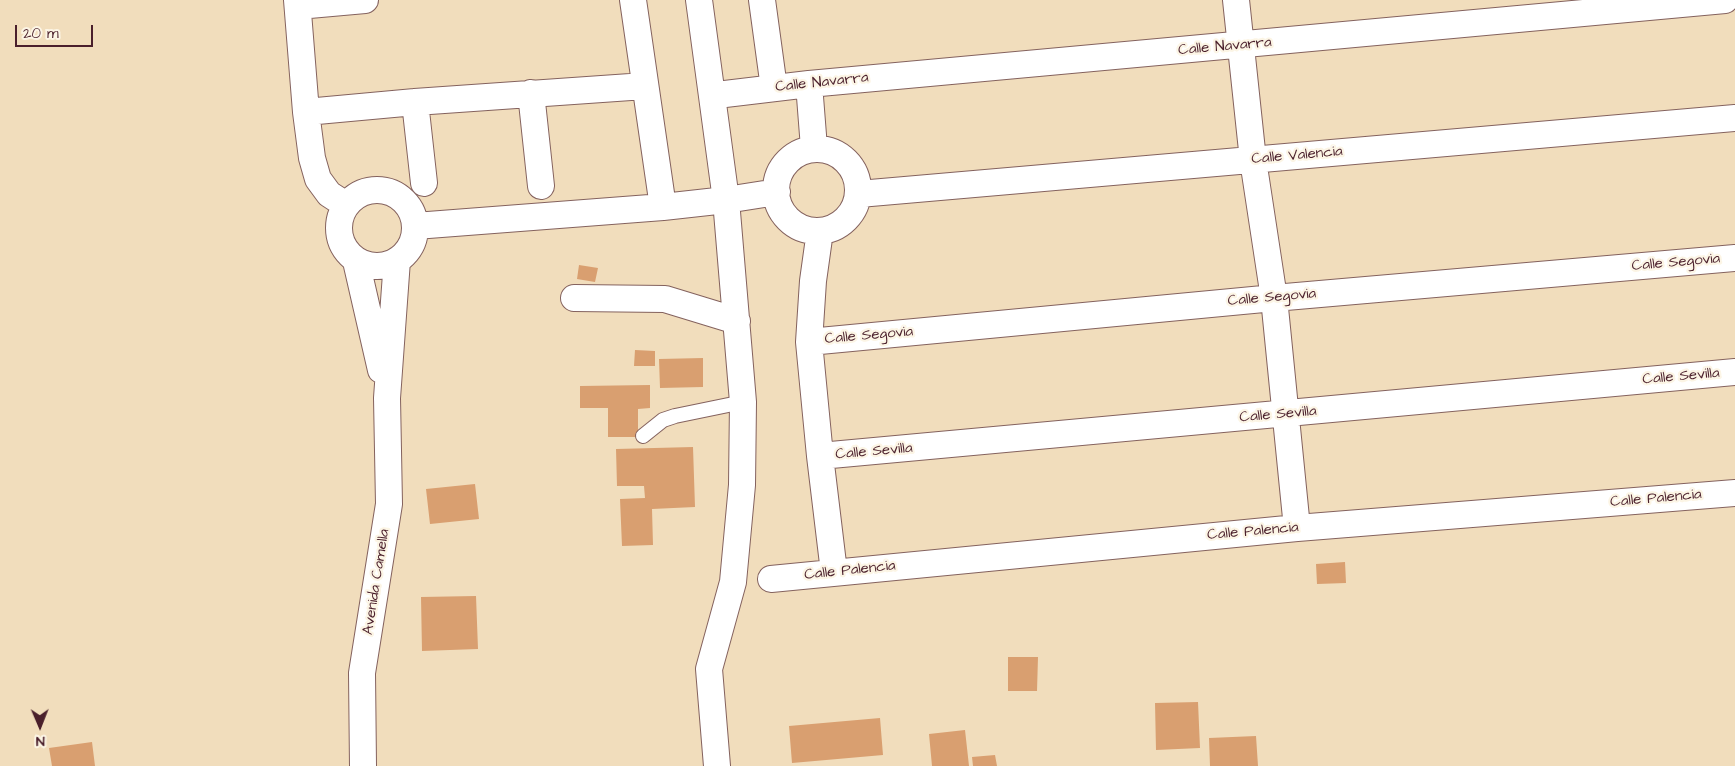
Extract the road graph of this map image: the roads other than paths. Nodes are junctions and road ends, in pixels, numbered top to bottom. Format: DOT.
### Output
graph roads {
  1 [pos="365,0"];
  2 [pos="634,0"];
  3 [pos="699,0"];
  4 [pos="762,0"];
  5 [pos="1236,0"];
  6 [pos="1725,0"];
  7 [pos="298,3"];
  8 [pos="1242,45"];
  9 [pos="810,84"];
  10 [pos="645,86"];
  11 [pos="774,88"];
  12 [pos="531,93"];
  13 [pos="725,94"];
  14 [pos="415,102"];
  15 [pos="306,112"];
  16 [pos="1735,118"];
  17 [pos="814,148"];
  18 [pos="1253,160"];
  19 [pos="424,183"];
  20 [pos="541,186"];
  21 [pos="777,192"];
  22 [pos="859,194"];
  23 [pos="726,200"];
  24 [pos="346,205"];
  25 [pos="664,207"];
  26 [pos="415,226"];
  27 [pos="820,231"];
  28 [pos="1735,258"];
  29 [pos="397,260"];
  30 [pos="356,261"];
  31 [pos="574,298"];
  32 [pos="1274,298"];
  33 [pos="737,321"];
  34 [pos="809,342"];
  35 [pos="1735,372"];
  36 [pos="387,398"];
  37 [pos="744,402"];
  38 [pos="1286,414"];
  39 [pos="643,436"];
  40 [pos="820,456"];
  41 [pos="1735,493"];
  42 [pos="1297,528"];
  43 [pos="834,572"];
  44 [pos="771,579"];
  45 [pos="363,766"];
  46 [pos="717,766"];
  1 -- 7 [label="street"];
  2 -- 10 [label="street"];
  3 -- 23 [label="street"];
  4 -- 11 [label="street"];
  5 -- 8 [label="street"];
  6 -- 8 [label="street, Calle Navarra"];
  7 -- 15 [label="street"];
  8 -- 9 [label="street, Calle Navarra"];
  8 -- 18 [label="street"];
  9 -- 11 [label="street, Calle Navarra"];
  9 -- 17 [label="street"];
  10 -- 12 [label="street"];
  10 -- 25 [label="street"];
  11 -- 13 [label="street, Calle Navarra"];
  12 -- 14 [label="street"];
  12 -- 20 [label="street"];
  14 -- 15 [label="street"];
  14 -- 19 [label="street"];
  15 -- 24 [label="street"];
  16 -- 18 [label="street, Calle Valencia"];
  17 -- 21 [label="street"];
  17 -- 22 [label="street"];
  18 -- 22 [label="street, Calle Valencia"];
  18 -- 32 [label="street"];
  21 -- 23 [label="street"];
  21 -- 27 [label="street"];
  22 -- 27 [label="street"];
  23 -- 25 [label="street"];
  23 -- 33 [label="street"];
  24 -- 26 [label="street"];
  24 -- 30 [label="street"];
  25 -- 26 [label="street"];
  26 -- 29 [label="street"];
  27 -- 34 [label="street"];
  28 -- 32 [label="street, Calle Segovia"];
  29 -- 30 [label="street"];
  29 -- 36 [label="street, Avenida Camella"];
  30 -- 36 [label="street, Avenida Camella"];
  31 -- 33 [label="street"];
  32 -- 34 [label="street, Calle Segovia"];
  32 -- 38 [label="street"];
  33 -- 37 [label="street"];
  34 -- 40 [label="street"];
  35 -- 38 [label="street, Calle Sevilla"];
  36 -- 45 [label="street, Avenida Camella"];
  37 -- 39 [label="lane"];
  37 -- 46 [label="street"];
  38 -- 40 [label="street, Calle Sevilla"];
  38 -- 42 [label="street"];
  40 -- 43 [label="street"];
  41 -- 42 [label="street, Calle Palencia"];
  42 -- 43 [label="street, Calle Palencia"];
  43 -- 44 [label="street, Calle Palencia"];
}
